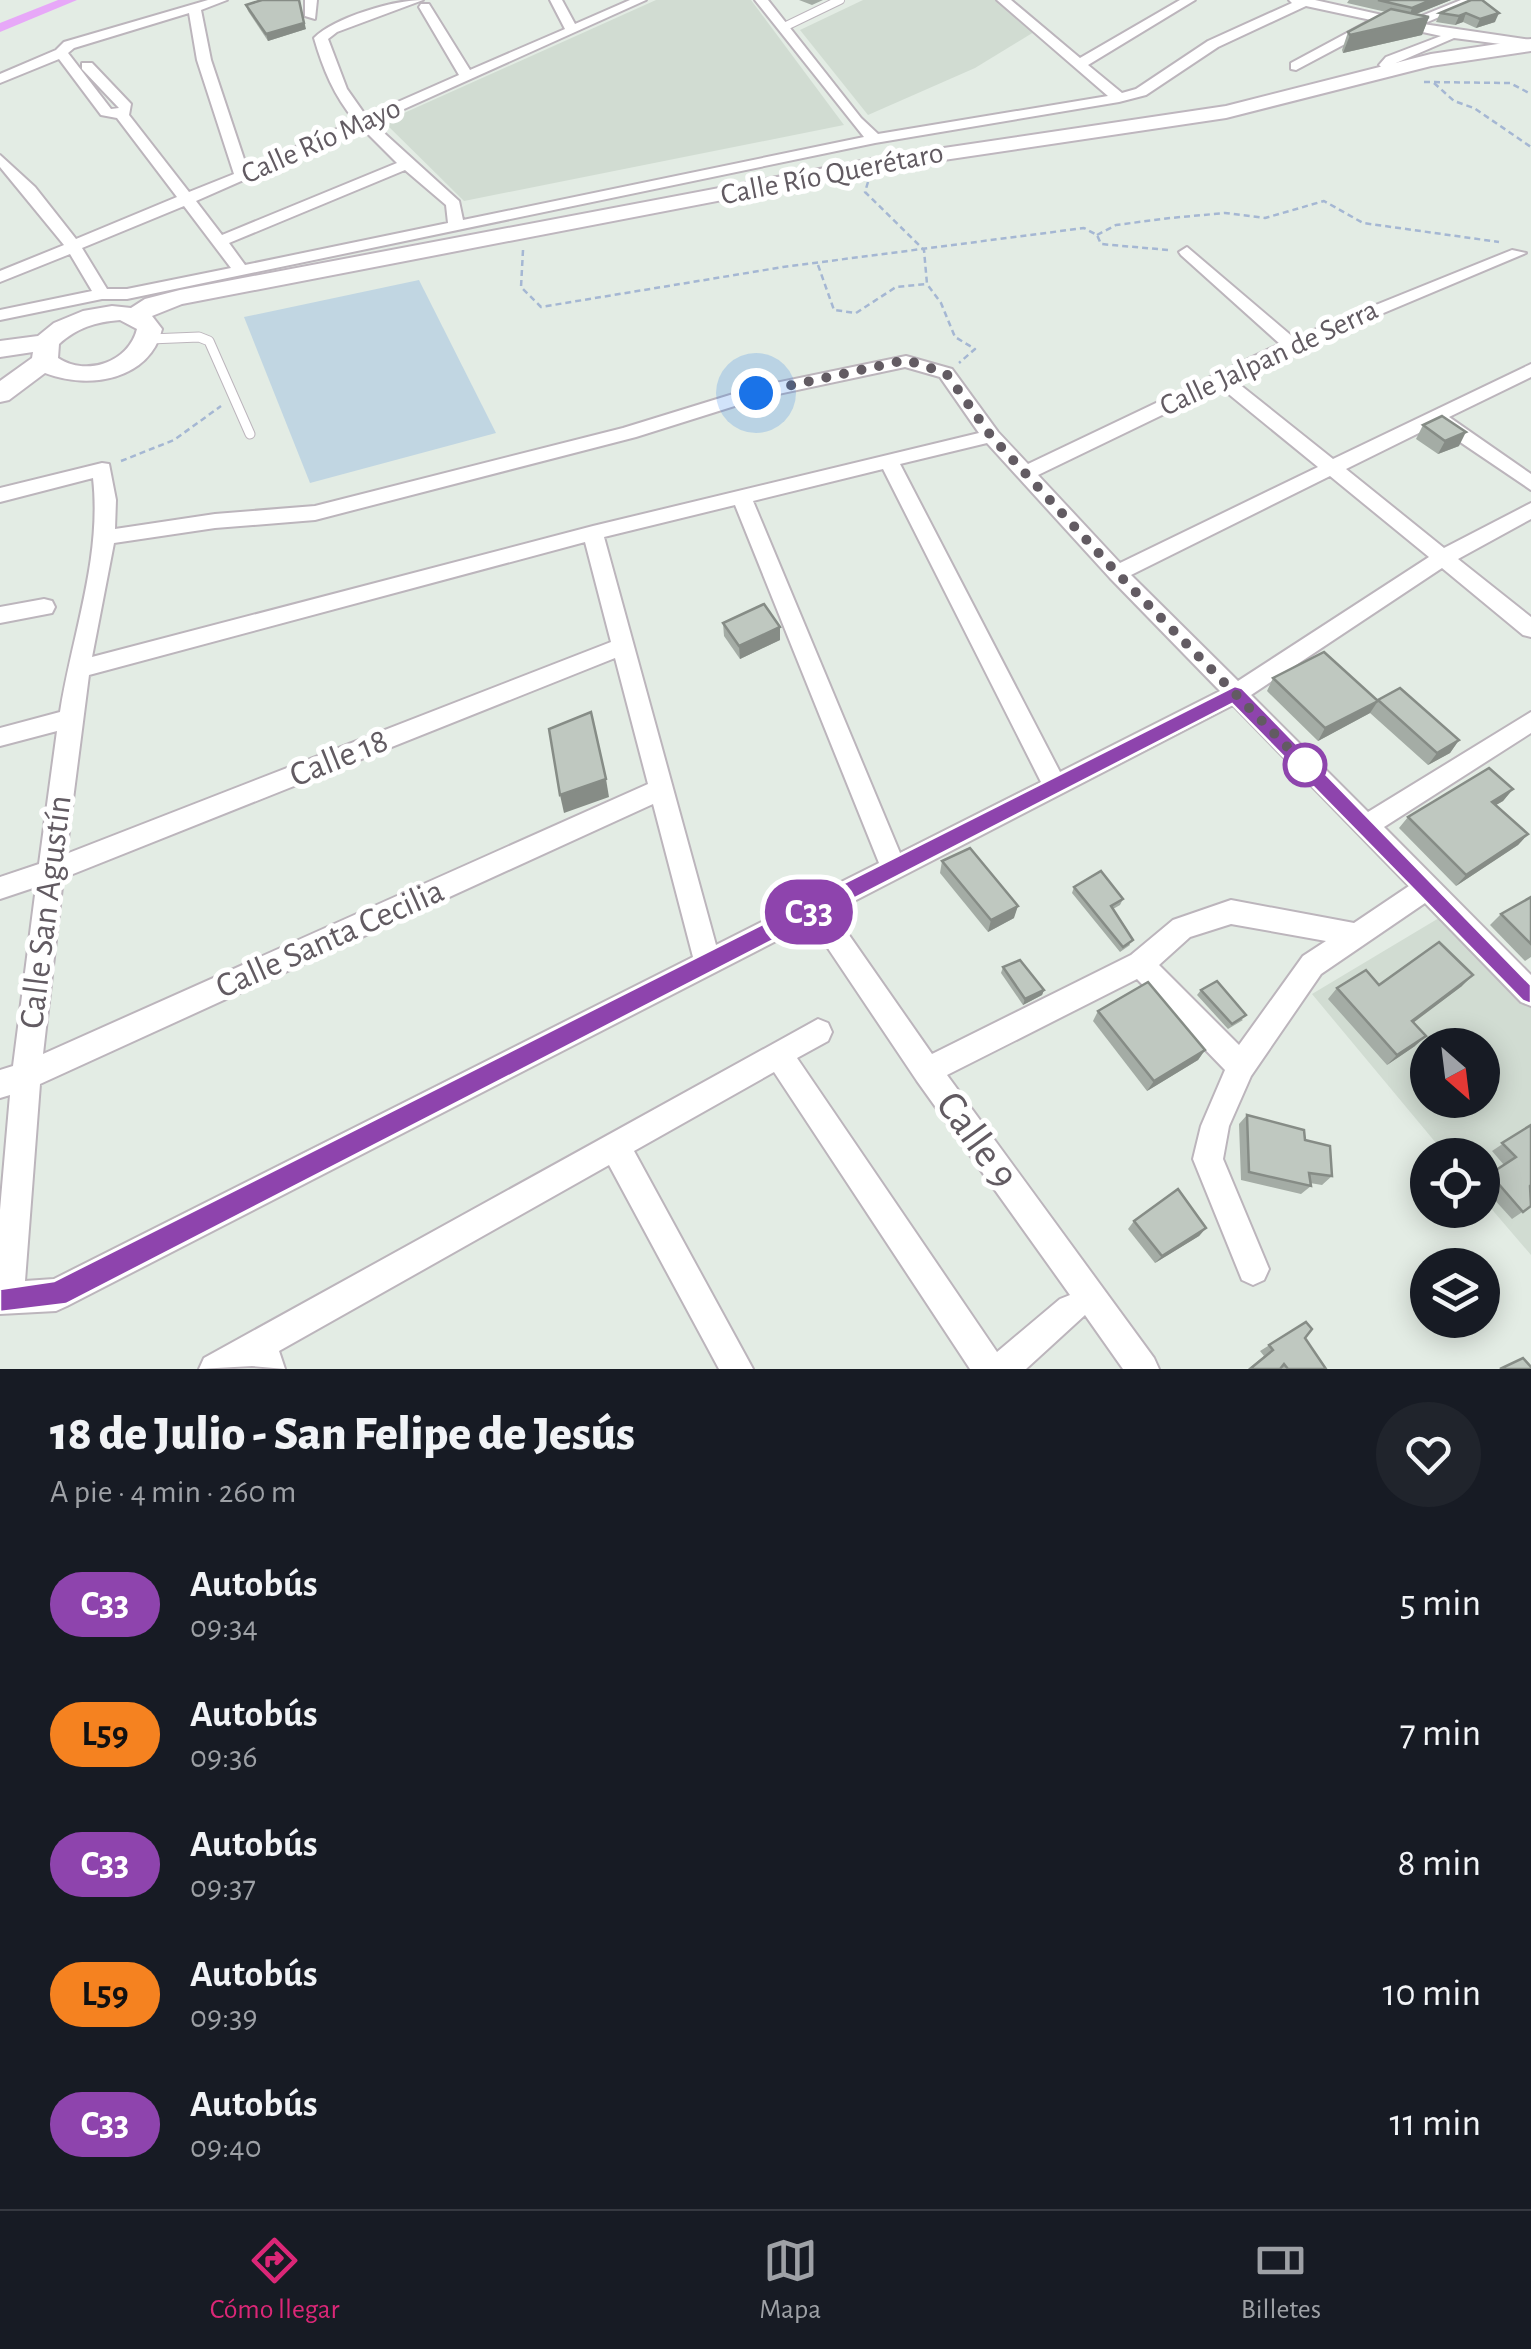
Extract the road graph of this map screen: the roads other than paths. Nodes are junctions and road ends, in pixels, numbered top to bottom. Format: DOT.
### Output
graph roads {
  1 [pos="221,0"];
  2 [pos="310,0"];
  3 [pos="556,0"];
  4 [pos="640,0"];
  5 [pos="761,0"];
  6 [pos="840,0"];
  7 [pos="1190,0"];
  8 [pos="1472,0"];
  9 [pos="1009,1"];
  10 [pos="1302,1"];
  11 [pos="421,4"];
  12 [pos="195,10"];
  13 [pos="311,16"];
  14 [pos="1380,20"];
  15 [pos="1410,25"];
  16 [pos="784,27"];
  17 [pos="572,30"];
  18 [pos="1451,34"];
  19 [pos="1531,45"];
  20 [pos="65,49"];
  21 [pos="1080,64"];
  22 [pos="1296,66"];
  23 [pos="1391,72"];
  24 [pos="467,76"];
  25 [pos="0,79"];
  26 [pos="1119,98"];
  27 [pos="363,122"];
  28 [pos="875,139"];
  29 [pos="0,159"];
  30 [pos="409,163"];
  31 [pos="704,175"];
  32 [pos="242,176"];
  33 [pos="795,179"];
  34 [pos="187,200"];
  35 [pos="456,225"];
  36 [pos="221,241"];
  37 [pos="74,244"];
  38 [pos="1511,248"];
  39 [pos="1187,252"];
  40 [pos="241,270"];
  41 [pos="0,277"];
  42 [pos="118,304"];
  43 [pos="0,315"];
  44 [pos="150,339"];
  45 [pos="1292,344"];
  46 [pos="0,349"];
  47 [pos="46,352"];
  48 [pos="1531,370"];
  49 [pos="1221,378"];
  50 [pos="0,394"];
  51 [pos="1435,416"];
  52 [pos="250,434"];
  53 [pos="991,436"];
  54 [pos="890,463"];
  55 [pos="1332,469"];
  56 [pos="1026,473"];
  57 [pos="1531,483"];
  58 [pos="0,495"];
  59 [pos="742,498"];
  60 [pos="1531,510"];
  61 [pos="593,532"];
  62 [pos="103,538"];
  63 [pos="1444,557"];
  64 [pos="1117,573"];
  65 [pos="44,607"];
  66 [pos="0,615"];
  67 [pos="1531,629"];
  68 [pos="625,645"];
  69 [pos="76,670"];
  70 [pos="1235,694"];
  71 [pos="70,718"];
  72 [pos="1531,720"];
  73 [pos="0,738"];
  74 [pos="1054,786"];
  75 [pos="659,790"];
  76 [pos="1366,826"];
  77 [pos="894,868"];
  78 [pos="52,871"];
  79 [pos="0,888"];
  80 [pos="1428,888"];
  81 [pos="816,909"];
  82 [pos="1357,934"];
  83 [pos="708,964"];
  84 [pos="1140,964"];
  85 [pos="1529,988"];
  86 [pos="818,1032"];
  87 [pos="778,1054"];
  88 [pos="1241,1066"];
  89 [pos="926,1071"];
  90 [pos="13,1080"];
  91 [pos="614,1146"];
  92 [pos="1252,1269"];
  93 [pos="4,1298"];
  94 [pos="1071,1310"];
  95 [pos="265,1356"];
  96 [pos="216,1369"];
  97 [pos="736,1369"];
  98 [pos="989,1369"];
  99 [pos="1001,1369"];
  100 [pos="1143,1369"];
  1 -- 12 [label="street"];
  2 -- 13 [label="street"];
  3 -- 17 [label="street"];
  4 -- 17 [label="street, Calle Río Mayo"];
  5 -- 16 [label="street"];
  6 -- 16 [label="lane"];
  7 -- 21 [label="street"];
  8 -- 15 [label="street"];
  9 -- 21 [label="street"];
  10 -- 14 [label="street"];
  10 -- 26 [label="street, Calle Río Querétaro"];
  11 -- 24 [label="street"];
  11 -- 27 [label="street"];
  12 -- 20 [label="street"];
  12 -- 32 [label="street"];
  14 -- 15 [label="street"];
  14 -- 22 [label="street"];
  15 -- 18 [label="street"];
  16 -- 28 [label="street"];
  17 -- 24 [label="street, Calle Río Mayo"];
  18 -- 19 [label="street"];
  18 -- 23 [label="street"];
  19 -- 23 [label="main road, Calle Río Querétaro"];
  20 -- 25 [label="street"];
  20 -- 34 [label="street"];
  21 -- 26 [label="street"];
  23 -- 33 [label="main road, Calle Río Querétaro"];
  24 -- 27 [label="street, Calle Río Mayo"];
  26 -- 28 [label="street, Calle Río Querétaro"];
  27 -- 30 [label="street"];
  27 -- 32 [label="street, Calle Río Mayo"];
  28 -- 31 [label="street, Calle Río Querétaro"];
  29 -- 37 [label="street"];
  30 -- 35 [label="street"];
  30 -- 36 [label="street"];
  31 -- 33 [label="main road"];
  31 -- 35 [label="street, Calle Río Querétaro"];
  32 -- 34 [label="street, Calle Río Mayo"];
  33 -- 42 [label="main road, Calle Río Querétaro"];
  34 -- 36 [label="street"];
  34 -- 37 [label="street, Calle Río Mayo"];
  35 -- 40 [label="street, Calle Río Querétaro"];
  36 -- 40 [label="street"];
  37 -- 41 [label="street, Calle Río Mayo"];
  37 -- 42 [label="street"];
  38 -- 45 [label="street, Calle Jalpan de Serra"];
  39 -- 45 [label="street"];
  40 -- 42 [label="street, Calle Río Querétaro"];
  42 -- 43 [label="street, Calle Río Querétaro"];
  42 -- 44 [label="main road"];
  42 -- 47 [label="main road"];
  44 -- 47 [label="main road"];
  44 -- 52 [label="lane"];
  45 -- 49 [label="street, Calle Jalpan de Serra"];
  46 -- 47 [label="main road"];
  47 -- 50 [label="main road"];
  48 -- 51 [label="street"];
  49 -- 55 [label="street"];
  49 -- 56 [label="street, Calle Jalpan de Serra"];
  51 -- 55 [label="street"];
  51 -- 57 [label="street"];
  53 -- 54 [label="street"];
  53 -- 56 [label="street"];
  53 -- 62 [label="street"];
  54 -- 59 [label="street"];
  54 -- 74 [label="street"];
  55 -- 63 [label="street"];
  55 -- 64 [label="street"];
  56 -- 64 [label="street"];
  58 -- 62 [label="street, Calle San Agustín"];
  59 -- 61 [label="street"];
  59 -- 77 [label="street"];
  60 -- 63 [label="street"];
  61 -- 68 [label="street"];
  61 -- 69 [label="street"];
  62 -- 69 [label="street, Calle San Agustín"];
  63 -- 67 [label="street"];
  63 -- 70 [label="street"];
  64 -- 70 [label="street"];
  65 -- 66 [label="street"];
  68 -- 75 [label="street"];
  68 -- 78 [label="street, Calle 18"];
  69 -- 71 [label="street, Calle San Agustín"];
  70 -- 74 [label="street"];
  70 -- 76 [label="street"];
  71 -- 73 [label="street"];
  71 -- 78 [label="street, Calle San Agustín"];
  72 -- 76 [label="street"];
  74 -- 77 [label="street"];
  75 -- 83 [label="street"];
  75 -- 90 [label="street, Calle Santa Cecilia"];
  76 -- 80 [label="street"];
  77 -- 81 [label="street"];
  78 -- 79 [label="street, Calle 18"];
  78 -- 90 [label="street, Calle San Agustín"];
  80 -- 82 [label="street"];
  80 -- 85 [label="street"];
  81 -- 83 [label="street"];
  81 -- 89 [label="street, Calle 9"];
  82 -- 84 [label="street"];
  82 -- 88 [label="street"];
  83 -- 93 [label="street"];
  84 -- 88 [label="street"];
  84 -- 89 [label="street"];
  86 -- 87 [label="street"];
  87 -- 91 [label="street"];
  87 -- 98 [label="street"];
  88 -- 92 [label="street"];
  89 -- 100 [label="street, Calle 9"];
  90 -- 93 [label="street, Calle San Agustín"];
  91 -- 95 [label="street"];
  91 -- 97 [label="street"];
  94 -- 99 [label="street"];
  95 -- 96 [label="street"];
}
